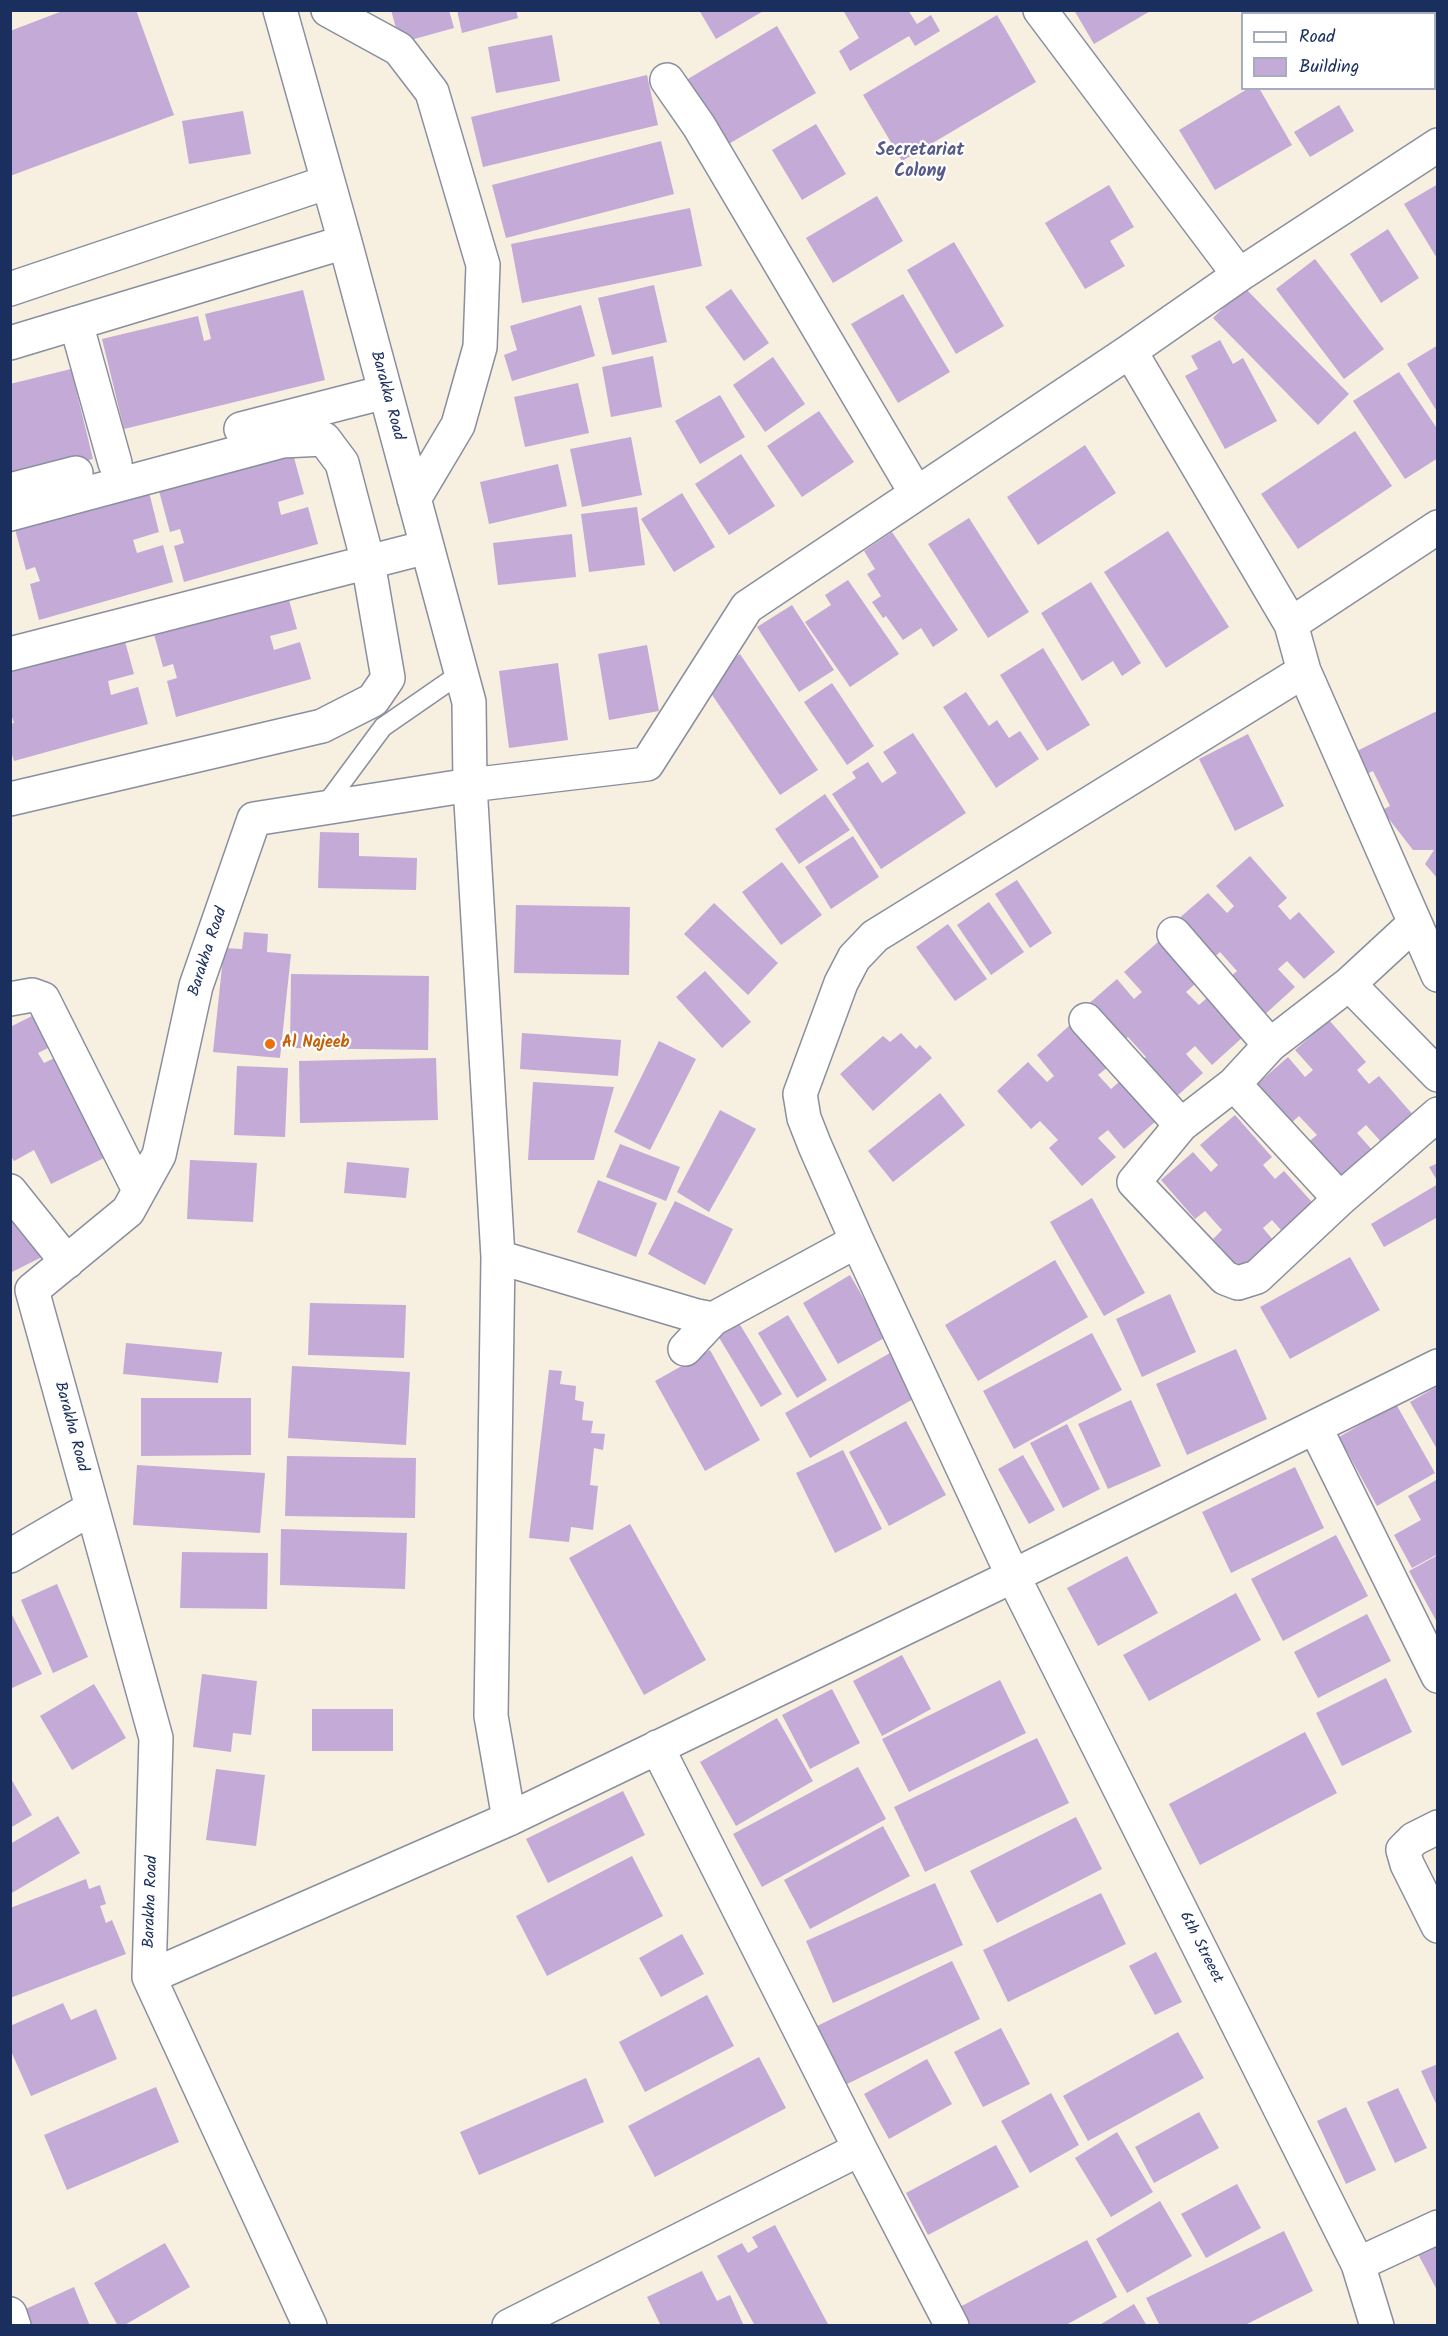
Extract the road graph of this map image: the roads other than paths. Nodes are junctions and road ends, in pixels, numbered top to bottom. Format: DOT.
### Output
graph roads {
  1 [pos="280,10"];
  2 [pos="328,10"];
  3 [pos="1040,10"];
  4 [pos="667,80"];
  5 [pos="1437,145"];
  6 [pos="328,182"];
  7 [pos="345,242"];
  8 [pos="1239,276"];
  9 [pos="10,289"];
  10 [pos="76,323"];
  11 [pos="10,344"];
  12 [pos="1130,351"];
  13 [pos="385,392"];
  14 [pos="115,463"];
  15 [pos="10,490"];
  16 [pos="916,493"];
  17 [pos="414,499"];
  18 [pos="10,514"];
  19 [pos="1437,527"];
  20 [pos="427,547"];
  21 [pos="368,562"];
  22 [pos="1291,624"];
  23 [pos="10,654"];
  24 [pos="1304,671"];
  25 [pos="461,673"];
  26 [pos="470,785"];
  27 [pos="10,799"];
  28 [pos="322,808"];
  29 [pos="1414,922"];
  30 [pos="1174,934"];
  31 [pos="1437,975"];
  32 [pos="1349,984"];
  33 [pos="10,999"];
  34 [pos="1086,1020"];
  35 [pos="1270,1045"];
  36 [pos="1437,1075"];
  37 [pos="1234,1084"];
  38 [pos="1437,1114"];
  39 [pos="1181,1125"];
  40 [pos="139,1190"];
  41 [pos="10,1191"];
  42 [pos="1340,1199"];
  43 [pos="857,1241"];
  44 [pos="498,1257"];
  45 [pos="67,1262"];
  46 [pos="22,1296"];
  47 [pos="712,1319"];
  48 [pos="685,1348"];
  49 [pos="1437,1366"];
  50 [pos="1315,1427"];
  51 [pos="92,1508"];
  52 [pos="10,1556"];
  53 [pos="1013,1576"];
  54 [pos="1437,1676"];
  55 [pos="657,1747"];
  56 [pos="509,1819"];
  57 [pos="1437,1827"];
  58 [pos="1437,1926"];
  59 [pos="149,1977"];
  60 [pos="860,2149"];
  61 [pos="1437,2227"];
  62 [pos="1358,2264"];
  63 [pos="10,2314"];
  64 [pos="14,2325"];
  65 [pos="310,2325"];
  66 [pos="509,2325"];
  67 [pos="952,2325"];
  68 [pos="1377,2325"];
  1 -- 6 [label="street, Barakka Road"];
  2 -- 17 [label="street"];
  3 -- 8 [label="street"];
  4 -- 16 [label="street"];
  5 -- 8 [label="street"];
  6 -- 7 [label="street, Barakka Road"];
  6 -- 9 [label="street"];
  7 -- 10 [label="street"];
  7 -- 13 [label="street, Barakka Road"];
  8 -- 12 [label="street"];
  10 -- 11 [label="street"];
  10 -- 14 [label="street"];
  12 -- 16 [label="street"];
  12 -- 22 [label="street"];
  13 -- 14 [label="street"];
  13 -- 17 [label="street, Barakka Road"];
  14 -- 15 [label="street"];
  16 -- 26 [label="street"];
  17 -- 20 [label="street, Barakka Road"];
  18 -- 21 [label="street"];
  19 -- 22 [label="street"];
  20 -- 21 [label="street"];
  20 -- 25 [label="street, Barakka Road"];
  21 -- 23 [label="street"];
  21 -- 27 [label="street"];
  22 -- 24 [label="street"];
  24 -- 29 [label="street"];
  24 -- 43 [label="street, 6th Streeet"];
  25 -- 26 [label="street, Barakka Road"];
  25 -- 28 [label="lane"];
  26 -- 28 [label="street"];
  26 -- 44 [label="street, Barakka Road"];
  28 -- 40 [label="street, Barakha Road"];
  29 -- 31 [label="street"];
  29 -- 32 [label="street"];
  30 -- 35 [label="street"];
  32 -- 35 [label="street"];
  32 -- 36 [label="street"];
  33 -- 40 [label="street"];
  34 -- 39 [label="street"];
  35 -- 37 [label="street"];
  37 -- 39 [label="street"];
  37 -- 42 [label="street"];
  38 -- 42 [label="street"];
  39 -- 42 [label="street"];
  40 -- 45 [label="street, Barakha Road"];
  41 -- 45 [label="street"];
  43 -- 47 [label="street"];
  43 -- 53 [label="street, 6th Streeet"];
  44 -- 47 [label="street"];
  44 -- 56 [label="street, Barakka Road"];
  45 -- 46 [label="street, Barakha Road"];
  46 -- 51 [label="street, Barakha Road"];
  47 -- 48 [label="street"];
  49 -- 50 [label="street"];
  50 -- 53 [label="street"];
  50 -- 54 [label="street"];
  51 -- 52 [label="street"];
  51 -- 59 [label="street, Barakha Road"];
  53 -- 55 [label="street"];
  53 -- 62 [label="street, 6th Streeet"];
  55 -- 56 [label="street"];
  55 -- 60 [label="street"];
  56 -- 59 [label="street"];
  57 -- 58 [label="street"];
  59 -- 65 [label="street, Barakha Road"];
  60 -- 66 [label="street"];
  60 -- 67 [label="street"];
  61 -- 62 [label="street"];
  62 -- 68 [label="street, 6th Streeet"];
  63 -- 64 [label="street"];
}
